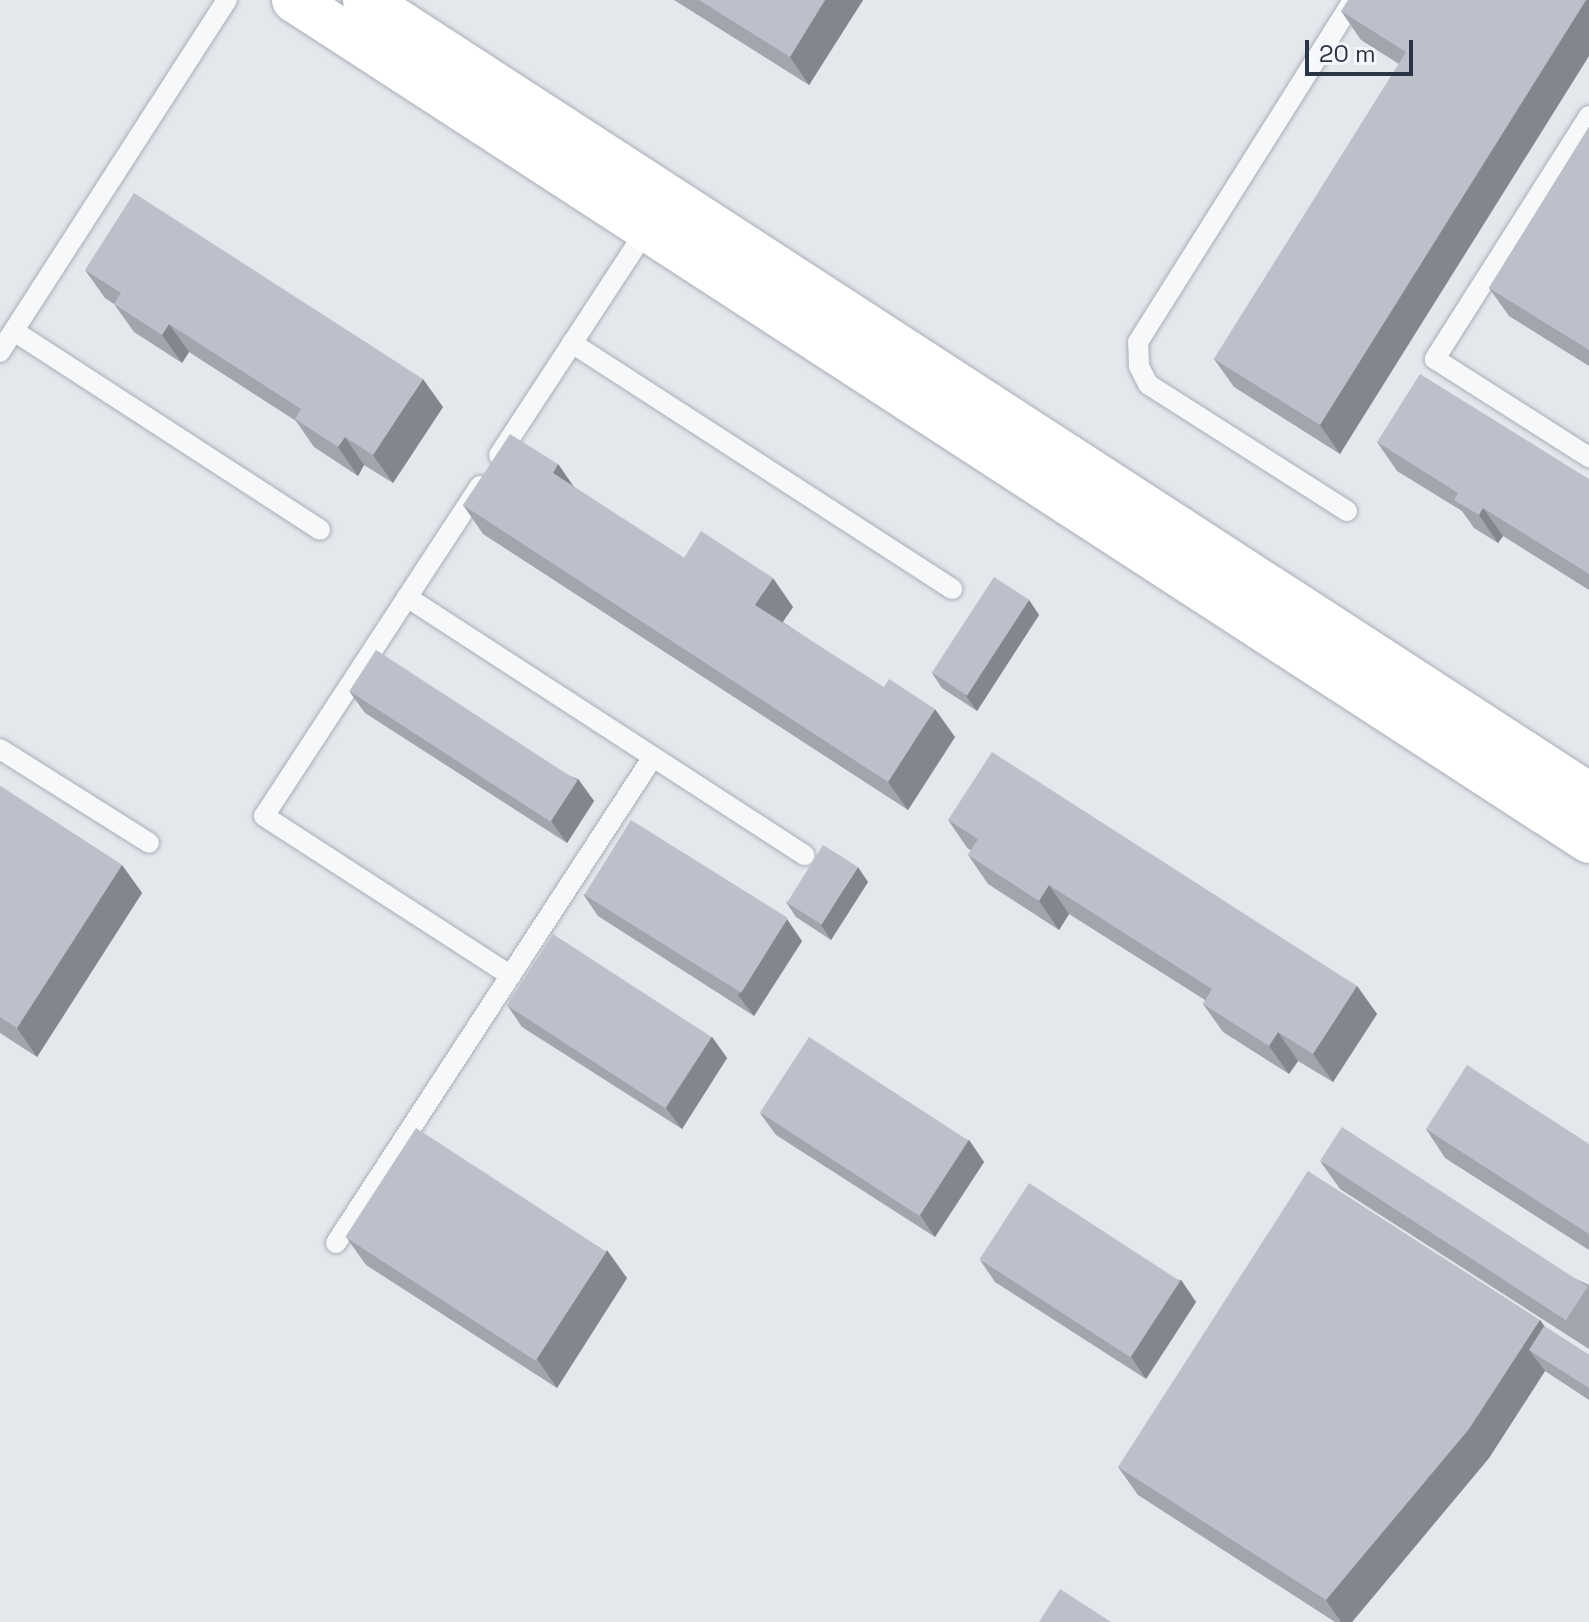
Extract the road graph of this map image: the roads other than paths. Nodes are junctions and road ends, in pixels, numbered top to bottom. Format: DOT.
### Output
graph roads {
  1 [pos="227,0"];
  2 [pos="294,0"];
  3 [pos="365,0"];
  4 [pos="1353,0"];
  5 [pos="1589,116"];
  6 [pos="647,229"];
  7 [pos="14,331"];
  8 [pos="572,343"];
  9 [pos="0,352"];
  10 [pos="1589,457"];
  11 [pos="1347,511"];
  12 [pos="320,530"];
  13 [pos="952,589"];
  14 [pos="407,597"];
  15 [pos="0,749"];
  16 [pos="653,757"];
  17 [pos="1589,795"];
  18 [pos="1589,841"];
  19 [pos="149,843"];
  20 [pos="805,855"];
  21 [pos="511,976"];
  22 [pos="336,1243"];
  1 -- 7 [label="lane"];
  2 -- 6 [label="street"];
  3 -- 17 [label="street"];
  4 -- 11 [label="lane"];
  5 -- 10 [label="lane"];
  6 -- 8 [label="lane"];
  6 -- 18 [label="street"];
  7 -- 9 [label="lane"];
  7 -- 12 [label="lane"];
  8 -- 13 [label="lane"];
  8 -- 14 [label="lane"];
  14 -- 16 [label="lane"];
  14 -- 21 [label="lane"];
  15 -- 19 [label="lane"];
  16 -- 20 [label="lane"];
  16 -- 21 [label="lane"];
  21 -- 22 [label="lane"];
}
